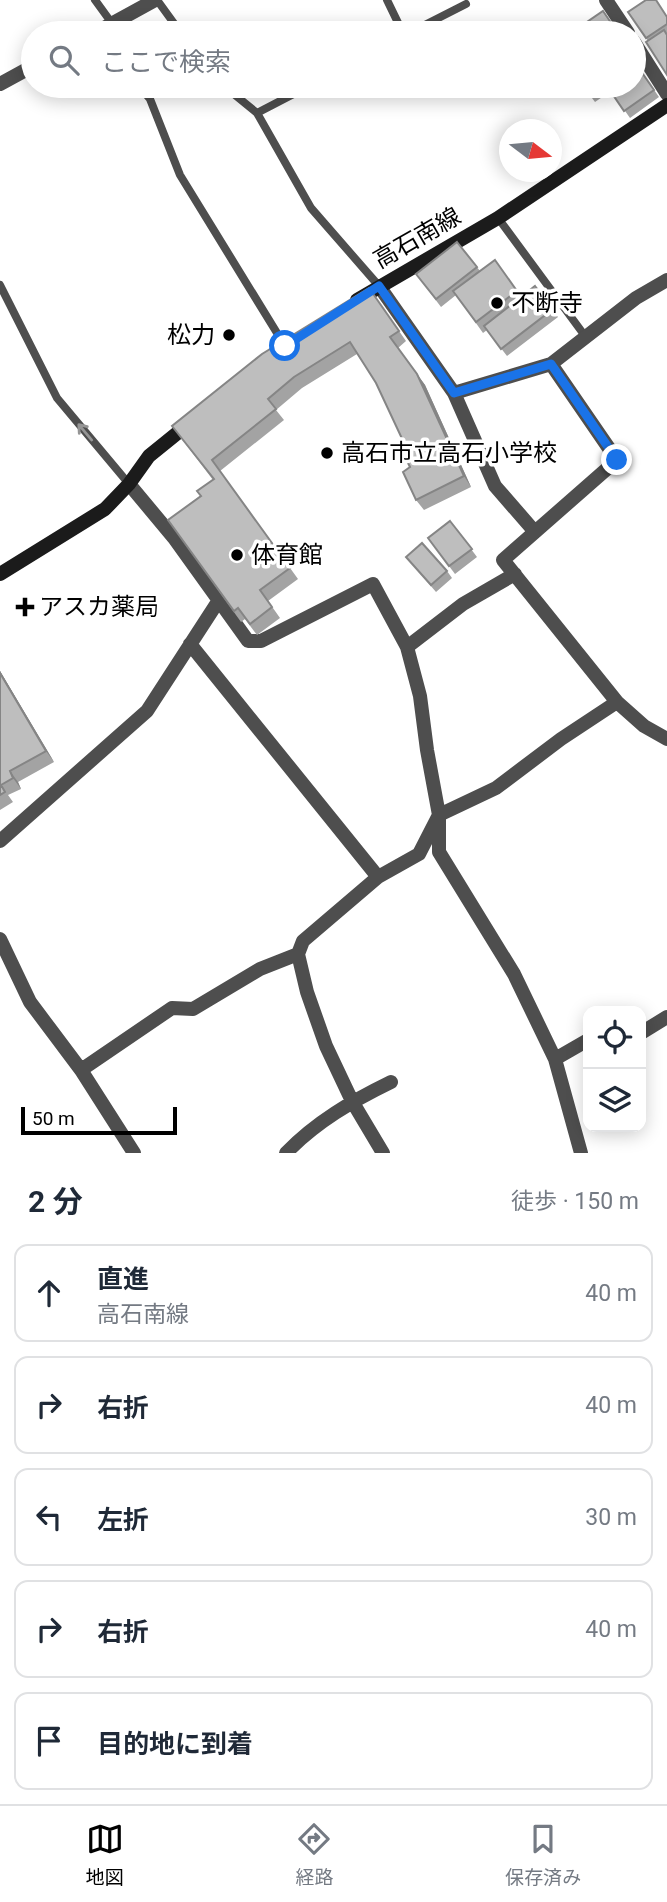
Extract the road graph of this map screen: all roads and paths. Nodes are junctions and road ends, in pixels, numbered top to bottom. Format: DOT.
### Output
graph roads {
  1 [pos="95,0"];
  2 [pos="156,0"];
  3 [pos="387,0"];
  4 [pos="606,0"];
  5 [pos="466,4"];
  6 [pos="110,21"];
  7 [pos="113,21"];
  8 [pos="172,21"];
  9 [pos="397,21"];
  10 [pos="433,21"];
  11 [pos="620,21"];
  12 [pos="646,61"];
  13 [pos="21,73"];
  14 [pos="0,84"];
  15 [pos="667,94"];
  16 [pos="149,98"];
  17 [pos="239,98"];
  18 [pos="286,98"];
  19 [pos="667,105"];
  20 [pos="257,113"];
  21 [pos="498,218"];
  22 [pos="667,280"];
  23 [pos="0,285"];
  24 [pos="379,286"];
  25 [pos="344,309"];
  26 [pos="585,337"];
  27 [pos="285,347"];
  28 [pos="551,364"];
  29 [pos="454,393"];
  30 [pos="201,414"];
  31 [pos="129,484"];
  32 [pos="535,532"];
  33 [pos="0,574"];
  34 [pos="515,574"];
  35 [pos="219,600"];
  36 [pos="190,644"];
  37 [pos="407,647"];
  38 [pos="617,702"];
  39 [pos="667,739"];
  40 [pos="439,815"];
  41 [pos="0,841"];
  42 [pos="378,877"];
  43 [pos="0,939"];
  44 [pos="298,954"];
  45 [pos="667,1017"];
  46 [pos="646,1030"];
  47 [pos="583,1043"];
  48 [pos="555,1059"];
  49 [pos="81,1070"];
  50 [pos="391,1083"];
  51 [pos="352,1101"];
  52 [pos="134,1153"];
  53 [pos="286,1153"];
  54 [pos="383,1153"];
  55 [pos="581,1153"];
  1 -- 6 [label="lane"];
  2 -- 7 [label="street"];
  2 -- 8 [label="lane"];
  3 -- 9 [label="lane"];
  4 -- 11 [label="street"];
  5 -- 10 [label="lane"];
  12 -- 15 [label="street"];
  13 -- 14 [label="street"];
  16 -- 27 [label="lane"];
  17 -- 20 [label="lane"];
  18 -- 20 [label="lane"];
  19 -- 21 [label="street, 高石南線"];
  20 -- 24 [label="lane"];
  21 -- 24 [label="street, 高石南線"];
  21 -- 26 [label="lane"];
  22 -- 26 [label="street"];
  31 -- 23 [label="lane, one-way"];
  24 -- 25 [label="street, 高石南線"];
  24 -- 29 [label="street"];
  26 -- 28 [label="street"];
  28 -- 29 [label="street"];
  28 -- 32 [label="street"];
  29 -- 32 [label="street"];
  30 -- 31 [label="street"];
  31 -- 33 [label="street"];
  31 -- 35 [label="street"];
  32 -- 34 [label="street"];
  34 -- 37 [label="street"];
  34 -- 38 [label="street"];
  35 -- 36 [label="street"];
  35 -- 37 [label="street"];
  36 -- 41 [label="street"];
  36 -- 42 [label="street"];
  37 -- 40 [label="street"];
  38 -- 39 [label="street"];
  38 -- 40 [label="street"];
  40 -- 42 [label="street"];
  40 -- 48 [label="street"];
  42 -- 44 [label="street"];
  43 -- 49 [label="street"];
  44 -- 49 [label="street"];
  44 -- 51 [label="street"];
  45 -- 46 [label="street"];
  47 -- 48 [label="street"];
  48 -- 55 [label="street"];
  49 -- 52 [label="street"];
  50 -- 51 [label="street"];
  51 -- 53 [label="street"];
  51 -- 54 [label="street"];
}
